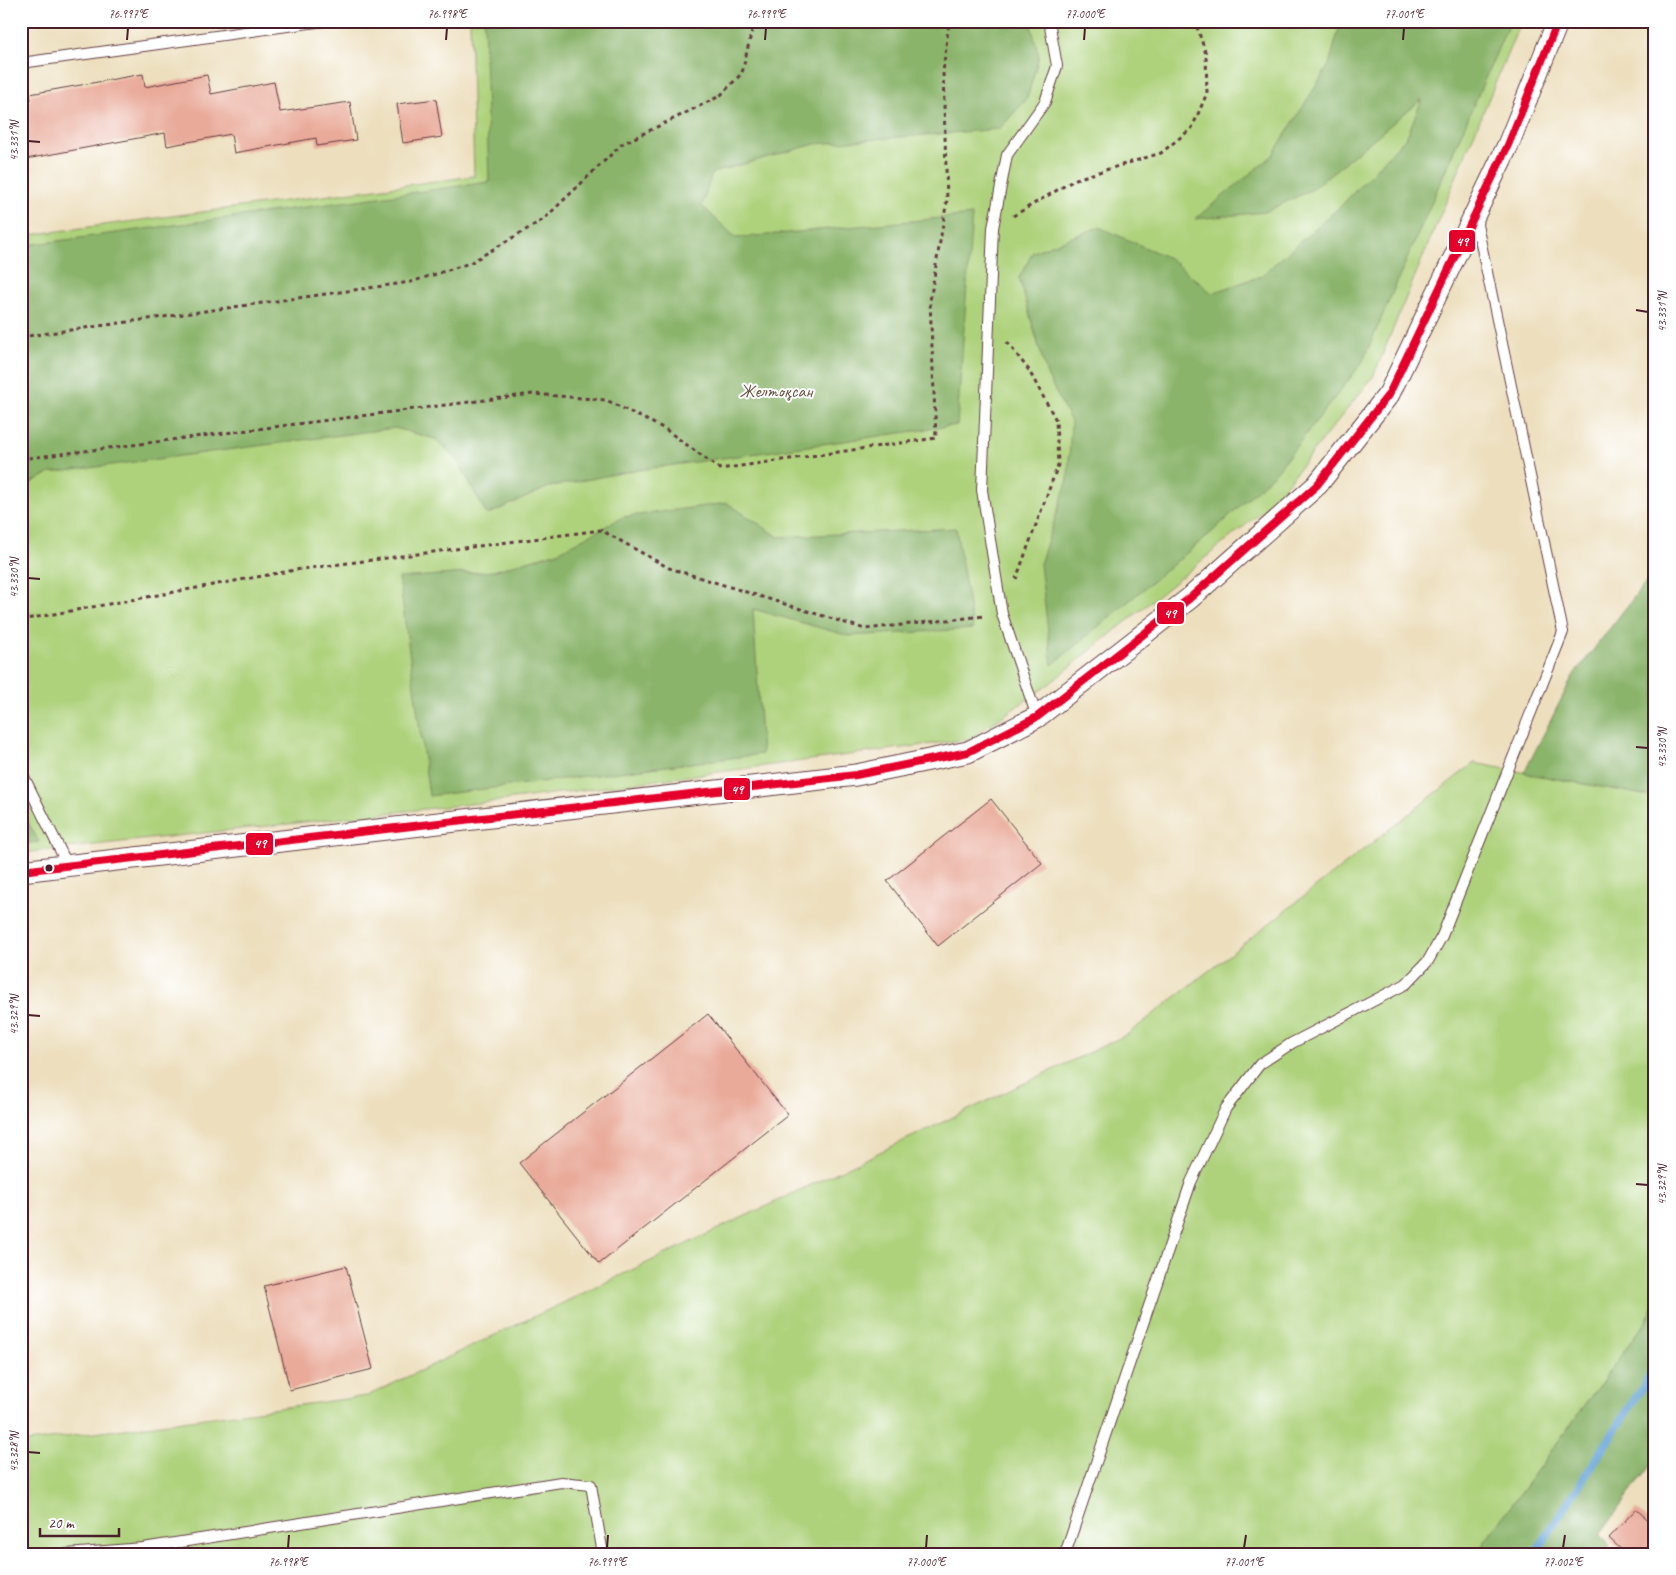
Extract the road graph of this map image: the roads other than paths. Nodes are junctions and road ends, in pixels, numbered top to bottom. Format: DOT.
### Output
graph roads {
  1 [pos="324,21"];
  2 [pos="1049,21"];
  3 [pos="1558,21"];
  4 [pos="21,63"];
  5 [pos="1474,214"];
  6 [pos="1037,717"];
  7 [pos="21,770"];
  8 [pos="68,866"];
  9 [pos="21,871"];
  10 [pos="67,1554"];
  11 [pos="603,1554"];
  12 [pos="1065,1554"];
  1 -- 4 [label="lane"];
  2 -- 6 [label="lane"];
  3 -- 5 [label="street"];
  5 -- 6 [label="street"];
  5 -- 12 [label="lane"];
  6 -- 8 [label="street"];
  7 -- 8 [label="lane"];
  8 -- 9 [label="street"];
  10 -- 11 [label="lane"];
}
